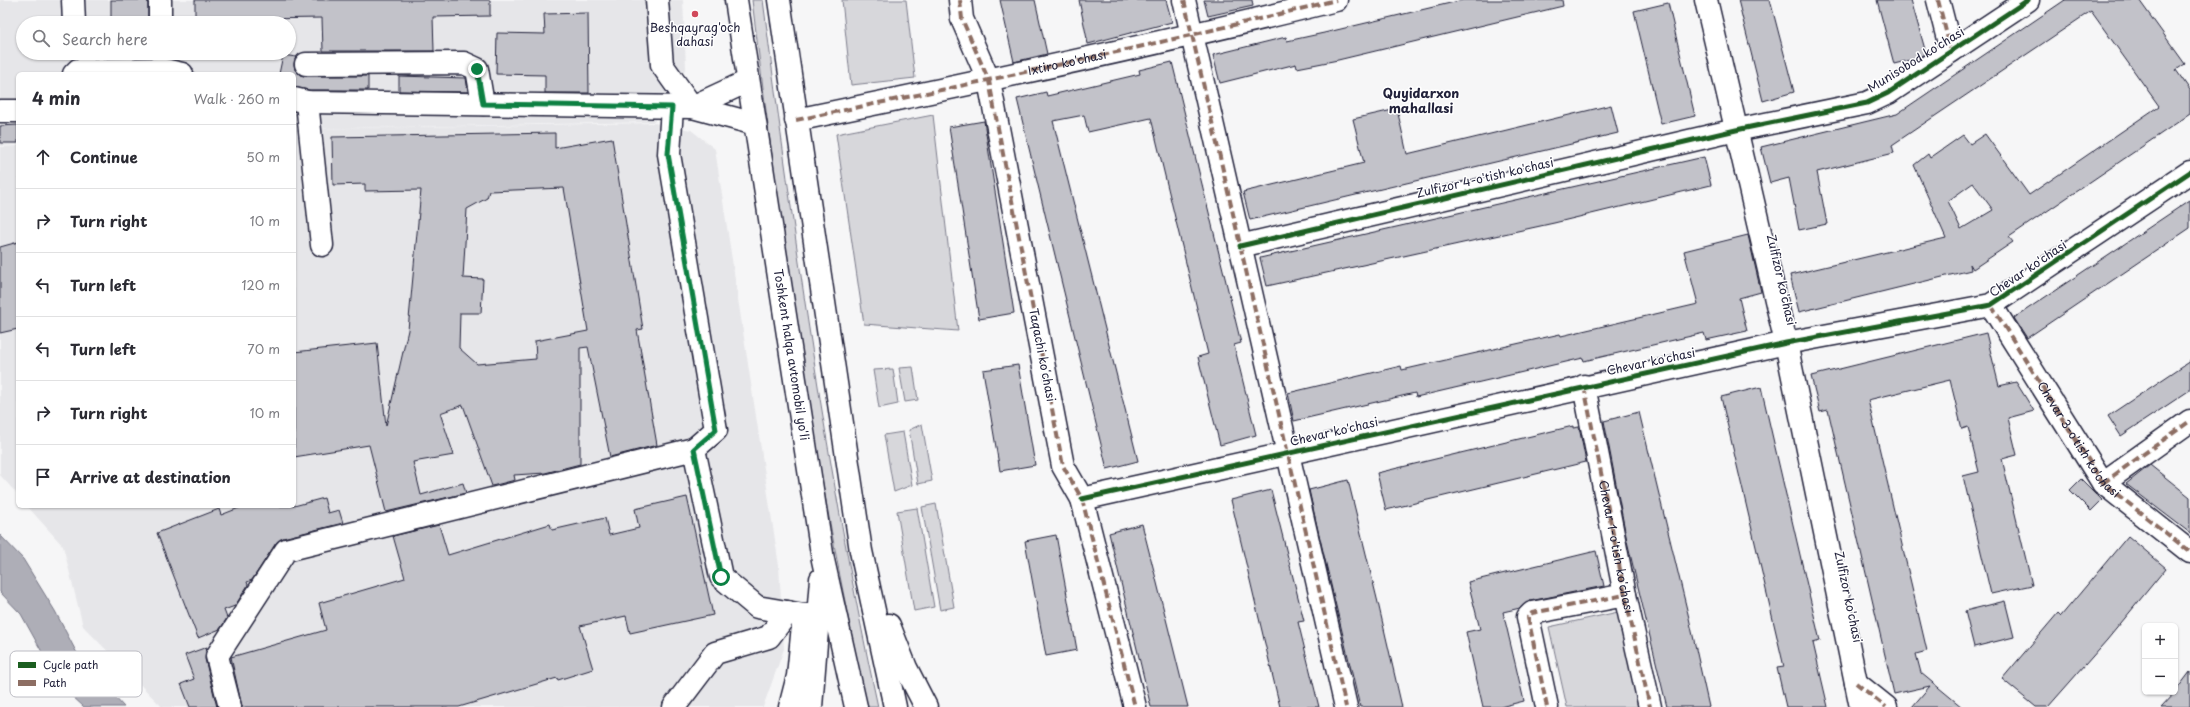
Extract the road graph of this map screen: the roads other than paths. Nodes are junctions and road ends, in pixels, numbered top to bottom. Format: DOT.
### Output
graph roads {
  1 [pos="73,0"];
  2 [pos="160,0"];
  3 [pos="657,0"];
  4 [pos="736,0"];
  5 [pos="779,0"];
  6 [pos="960,0"];
  7 [pos="1184,0"];
  8 [pos="1336,0"];
  9 [pos="1706,0"];
  10 [pos="1938,0"];
  11 [pos="2028,0"];
  12 [pos="74,16"];
  13 [pos="160,16"];
  14 [pos="1192,36"];
  15 [pos="1951,51"];
  16 [pos="160,61"];
  17 [pos="306,64"];
  18 [pos="76,66"];
  19 [pos="179,72"];
  20 [pos="748,80"];
  21 [pos="989,81"];
  22 [pos="300,100"];
  23 [pos="483,104"];
  24 [pos="682,107"];
  25 [pos="0,111"];
  26 [pos="16,111"];
  27 [pos="796,120"];
  28 [pos="755,124"];
  29 [pos="1736,130"];
  30 [pos="2190,172"];
  31 [pos="322,245"];
  32 [pos="1240,246"];
  33 [pos="1992,305"];
  34 [pos="1786,343"];
  35 [pos="1584,386"];
  36 [pos="2190,421"];
  37 [pos="694,449"];
  38 [pos="1288,453"];
  39 [pos="2103,483"];
  40 [pos="1082,499"];
  41 [pos="861,551"];
  42 [pos="2190,552"];
  43 [pos="823,560"];
  44 [pos="1625,595"];
  45 [pos="804,613"];
  46 [pos="1856,683"];
  47 [pos="230,707"];
  48 [pos="674,707"];
  49 [pos="790,707"];
  50 [pos="812,707"];
  51 [pos="856,707"];
  52 [pos="895,707"];
  53 [pos="926,707"];
  54 [pos="1135,707"];
  55 [pos="1346,707"];
  56 [pos="1547,707"];
  57 [pos="1650,707"];
  58 [pos="1861,707"];
  59 [pos="1886,707"];
  1 -- 12 [label="main road"];
  2 -- 13 [label="main road"];
  3 -- 24 [label="main road"];
  4 -- 20 [label="main road, Toshkent halqa avtomobil yo'li"];
  5 -- 27 [label="main road"];
  6 -- 21 [label="main road, Taqachi koʻchasi"];
  7 -- 14 [label="main road"];
  8 -- 14 [label="main road, Ixtiro ko'chasi"];
  9 -- 29 [label="main road, Zulfizor ko'chasi"];
  10 -- 15 [label="main road"];
  11 -- 15 [label="main road, Munisobod ko'chasi"];
  14 -- 21 [label="main road, Ixtiro ko'chasi"];
  14 -- 32 [label="main road"];
  15 -- 29 [label="main road, Munisobod ko'chasi"];
  16 -- 18 [label="main road"];
  16 -- 19 [label="main road"];
  17 -- 23 [label="main road"];
  20 -- 24 [label="main road"];
  20 -- 28 [label="main road, Toshkent halqa avtomobil yo'li"];
  21 -- 27 [label="main road, Ixtiro ko'chasi"];
  21 -- 40 [label="main road, Taqachi koʻchasi"];
  22 -- 23 [label="main road"];
  22 -- 31 [label="main road"];
  23 -- 24 [label="main road"];
  24 -- 28 [label="main road"];
  24 -- 37 [label="main road"];
  25 -- 26 [label="main road"];
  27 -- 41 [label="main road"];
  28 -- 43 [label="main road, Toshkent halqa avtomobil yo'li"];
  29 -- 32 [label="main road, Zulfizor 4-o'tish ko'chasi"];
  29 -- 34 [label="main road, Zulfizor ko'chasi"];
  30 -- 33 [label="main road, Chevar ko'chasi"];
  32 -- 38 [label="main road"];
  33 -- 34 [label="main road, Chevar ko'chasi"];
  33 -- 39 [label="main road, Chevar 3-o'tish ko'chasi"];
  34 -- 35 [label="main road, Chevar ko'chasi"];
  34 -- 46 [label="main road, Zulfizor ko'chasi"];
  35 -- 38 [label="main road, Chevar ko'chasi"];
  35 -- 44 [label="main road, Chevar 1-o'tish ko'chasi"];
  36 -- 39 [label="main road"];
  37 -- 45 [label="main road"];
  37 -- 47 [label="main road"];
  38 -- 40 [label="main road, Chevar ko'chasi"];
  38 -- 55 [label="main road"];
  39 -- 42 [label="main road, Chevar 3-o'tish ko'chasi"];
  40 -- 54 [label="main road, Taqachi koʻchasi"];
  41 -- 52 [label="main road"];
  41 -- 53 [label="main road"];
  43 -- 45 [label="main road"];
  43 -- 51 [label="main road, Toshkent halqa avtomobil yo'li"];
  44 -- 56 [label="main road"];
  44 -- 57 [label="main road, Chevar 1-o'tish ko'chasi"];
  45 -- 48 [label="main road"];
  45 -- 49 [label="main road"];
  45 -- 50 [label="main road"];
  46 -- 58 [label="main road, Zulfizor ko'chasi"];
  46 -- 59 [label="main road"];
}
